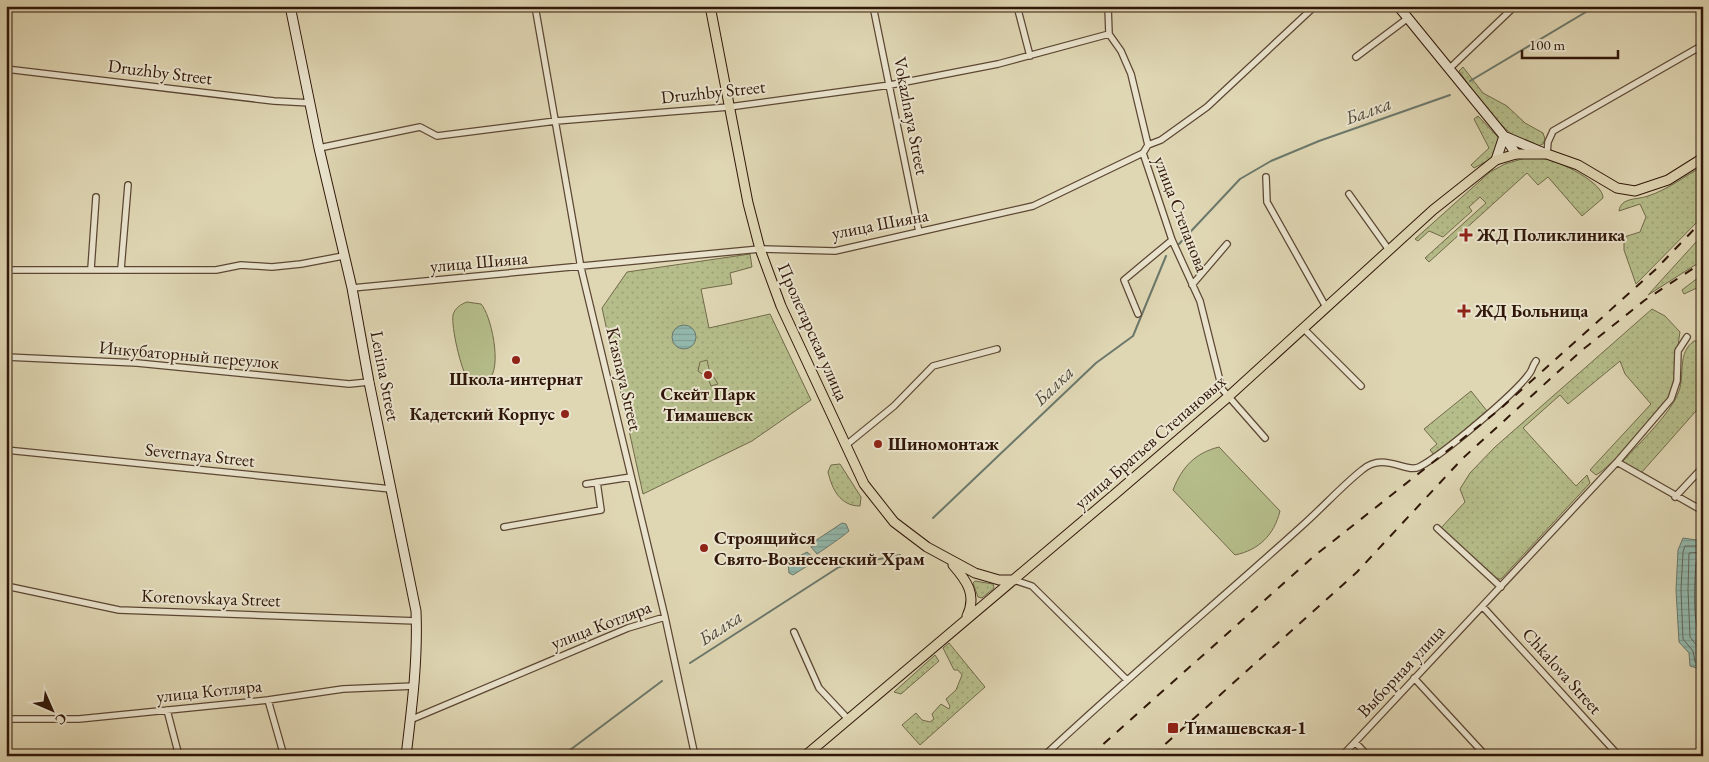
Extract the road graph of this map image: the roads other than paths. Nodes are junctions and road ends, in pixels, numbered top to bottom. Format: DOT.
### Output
graph roads {
  1 [pos="290,6"];
  2 [pos="535,6"];
  3 [pos="710,6"];
  4 [pos="873,6"];
  5 [pos="1017,6"];
  6 [pos="1108,6"];
  7 [pos="1315,6"];
  8 [pos="1398,6"];
  9 [pos="1515,6"];
  10 [pos="1408,18"];
  11 [pos="1110,34"];
  12 [pos="1703,45"];
  13 [pos="1030,56"];
  14 [pos="1356,57"];
  15 [pos="6,68"];
  16 [pos="1450,68"];
  17 [pos="890,85"];
  18 [pos="311,104"];
  19 [pos="729,107"];
  20 [pos="556,121"];
  21 [pos="1504,136"];
  22 [pos="1148,145"];
  23 [pos="319,148"];
  24 [pos="1143,153"];
  25 [pos="1546,153"];
  26 [pos="1516,154"];
  27 [pos="1703,158"];
  28 [pos="1496,160"];
  29 [pos="1266,177"];
  30 [pos="128,185"];
  31 [pos="1349,194"];
  32 [pos="96,197"];
  33 [pos="919,232"];
  34 [pos="1172,240"];
  35 [pos="1228,244"];
  36 [pos="760,249"];
  37 [pos="1389,250"];
  38 [pos="343,256"];
  39 [pos="581,268"];
  40 [pos="91,269"];
  41 [pos="121,269"];
  42 [pos="6,270"];
  43 [pos="1192,285"];
  44 [pos="352,288"];
  45 [pos="1326,307"];
  46 [pos="1138,314"];
  47 [pos="1303,328"];
  48 [pos="1687,337"];
  49 [pos="998,349"];
  50 [pos="6,356"];
  51 [pos="1536,361"];
  52 [pos="369,382"];
  53 [pos="1361,386"];
  54 [pos="1228,397"];
  55 [pos="1265,438"];
  56 [pos="845,446"];
  57 [pos="6,450"];
  58 [pos="1617,462"];
  59 [pos="1703,467"];
  60 [pos="631,477"];
  61 [pos="598,482"];
  62 [pos="586,484"];
  63 [pos="392,489"];
  64 [pos="1675,497"];
  65 [pos="1703,512"];
  66 [pos="504,527"];
  67 [pos="1437,528"];
  68 [pos="948,560"];
  69 [pos="1014,580"];
  70 [pos="6,586"];
  71 [pos="1501,587"];
  72 [pos="1482,607"];
  73 [pos="665,617"];
  74 [pos="966,618"];
  75 [pos="417,621"];
  76 [pos="794,632"];
  77 [pos="1414,678"];
  78 [pos="1126,679"];
  79 [pos="415,686"];
  80 [pos="268,700"];
  81 [pos="167,710"];
  82 [pos="6,719"];
  83 [pos="848,719"];
  84 [pos="410,720"];
  85 [pos="1355,742"];
  86 [pos="179,756"];
  87 [pos="284,756"];
  88 [pos="406,756"];
  89 [pos="695,756"];
  90 [pos="805,756"];
  91 [pos="1044,756"];
  92 [pos="1342,756"];
  93 [pos="1368,756"];
  94 [pos="1486,756"];
  95 [pos="1619,756"];
  1 -- 18 [label="main road, Lenina Street"];
  2 -- 20 [label="street, Krasnaya Street"];
  3 -- 19 [label="main road, Пролетарская улица"];
  4 -- 17 [label="street, Vokazlnaya Street"];
  5 -- 13 [label="street"];
  6 -- 11 [label="street, улица Степанова"];
  7 -- 22 [label="street"];
  8 -- 10 [label="main road"];
  9 -- 16 [label="street"];
  10 -- 14 [label="street"];
  10 -- 16 [label="main road"];
  11 -- 13 [label="street, Druzhby Street"];
  11 -- 22 [label="street, улица Степанова"];
  12 -- 25 [label="street"];
  13 -- 17 [label="street, Druzhby Street"];
  15 -- 18 [label="street, Druzhby Street"];
  16 -- 21 [label="main road"];
  17 -- 19 [label="street, Druzhby Street"];
  17 -- 33 [label="street, Vokazlnaya Street"];
  18 -- 23 [label="main road, Lenina Street"];
  19 -- 20 [label="street, Druzhby Street"];
  19 -- 36 [label="main road, Пролетарская улица"];
  20 -- 23 [label="street, Druzhby Street"];
  20 -- 39 [label="street, Krasnaya Street"];
  21 -- 25 [label="main road"];
  21 -- 26 [label="main road"];
  21 -- 28 [label="main road"];
  22 -- 24 [label="street"];
  23 -- 38 [label="main road, Lenina Street"];
  24 -- 33 [label="street, улица Шияна"];
  24 -- 34 [label="street, улица Степанова"];
  25 -- 26 [label="main road, улица Братьев Степановых"];
  25 -- 27 [label="main road"];
  26 -- 28 [label="main road, улица Братьев Степановых"];
  28 -- 37 [label="main road, улица Братьев Степановых"];
  29 -- 45 [label="street"];
  30 -- 41 [label="street"];
  31 -- 37 [label="street"];
  32 -- 40 [label="street"];
  33 -- 36 [label="street, улица Шияна"];
  34 -- 43 [label="street, улица Степанова"];
  34 -- 46 [label="street"];
  35 -- 43 [label="street, улица Степанова"];
  36 -- 39 [label="street, улица Шияна"];
  36 -- 56 [label="main road, Пролетарская улица"];
  37 -- 45 [label="main road, улица Братьев Степановых"];
  38 -- 41 [label="street"];
  38 -- 44 [label="main road, Lenina Street"];
  39 -- 44 [label="street, улица Шияна"];
  39 -- 60 [label="street, Krasnaya Street"];
  40 -- 41 [label="street"];
  40 -- 42 [label="street"];
  43 -- 54 [label="street, улица Степанова"];
  44 -- 52 [label="main road, Lenina Street"];
  45 -- 47 [label="main road, улица Братьев Степановых"];
  47 -- 53 [label="street"];
  47 -- 54 [label="main road, улица Братьев Степановых"];
  48 -- 58 [label="street, Выборная улица"];
  49 -- 56 [label="street"];
  50 -- 52 [label="street, Инкубаторный переулок"];
  51 -- 78 [label="street"];
  52 -- 63 [label="main road, Lenina Street"];
  54 -- 55 [label="street, улица Степанова"];
  54 -- 69 [label="main road, улица Братьев Степановых"];
  56 -- 68 [label="main road, Пролетарская улица"];
  57 -- 63 [label="street, Severnaya Street"];
  58 -- 64 [label="street"];
  58 -- 71 [label="street, Выборная улица"];
  59 -- 64 [label="street"];
  60 -- 61 [label="street"];
  60 -- 73 [label="street, Krasnaya Street"];
  61 -- 62 [label="street"];
  61 -- 66 [label="street"];
  63 -- 75 [label="main road, Lenina Street"];
  64 -- 65 [label="street"];
  67 -- 71 [label="street"];
  68 -- 69 [label="main road, Пролетарская улица"];
  68 -- 74 [label="main road"];
  69 -- 74 [label="main road, улица Братьев Степановых"];
  69 -- 78 [label="street"];
  70 -- 75 [label="street, Korenovskaya Street"];
  71 -- 72 [label="street, Выборная улица"];
  72 -- 77 [label="street, Выборная улица"];
  72 -- 95 [label="street, Chkalova Street"];
  73 -- 84 [label="street, улица Котляра"];
  73 -- 89 [label="street, Krasnaya Street"];
  74 -- 83 [label="main road, улица Братьев Степановых"];
  75 -- 79 [label="main road, Lenina Street"];
  76 -- 83 [label="street"];
  77 -- 85 [label="street, Выборная улица"];
  77 -- 94 [label="street"];
  78 -- 91 [label="street"];
  79 -- 80 [label="street, улица Котляра"];
  79 -- 84 [label="main road, Lenina Street"];
  80 -- 81 [label="street, улица Котляра"];
  80 -- 87 [label="street"];
  81 -- 82 [label="street, улица Котляра"];
  81 -- 86 [label="street"];
  83 -- 90 [label="main road, улица Братьев Степановых"];
  84 -- 88 [label="main road, Lenina Street"];
  85 -- 92 [label="street, Выборная улица"];
  85 -- 93 [label="street"];
}
